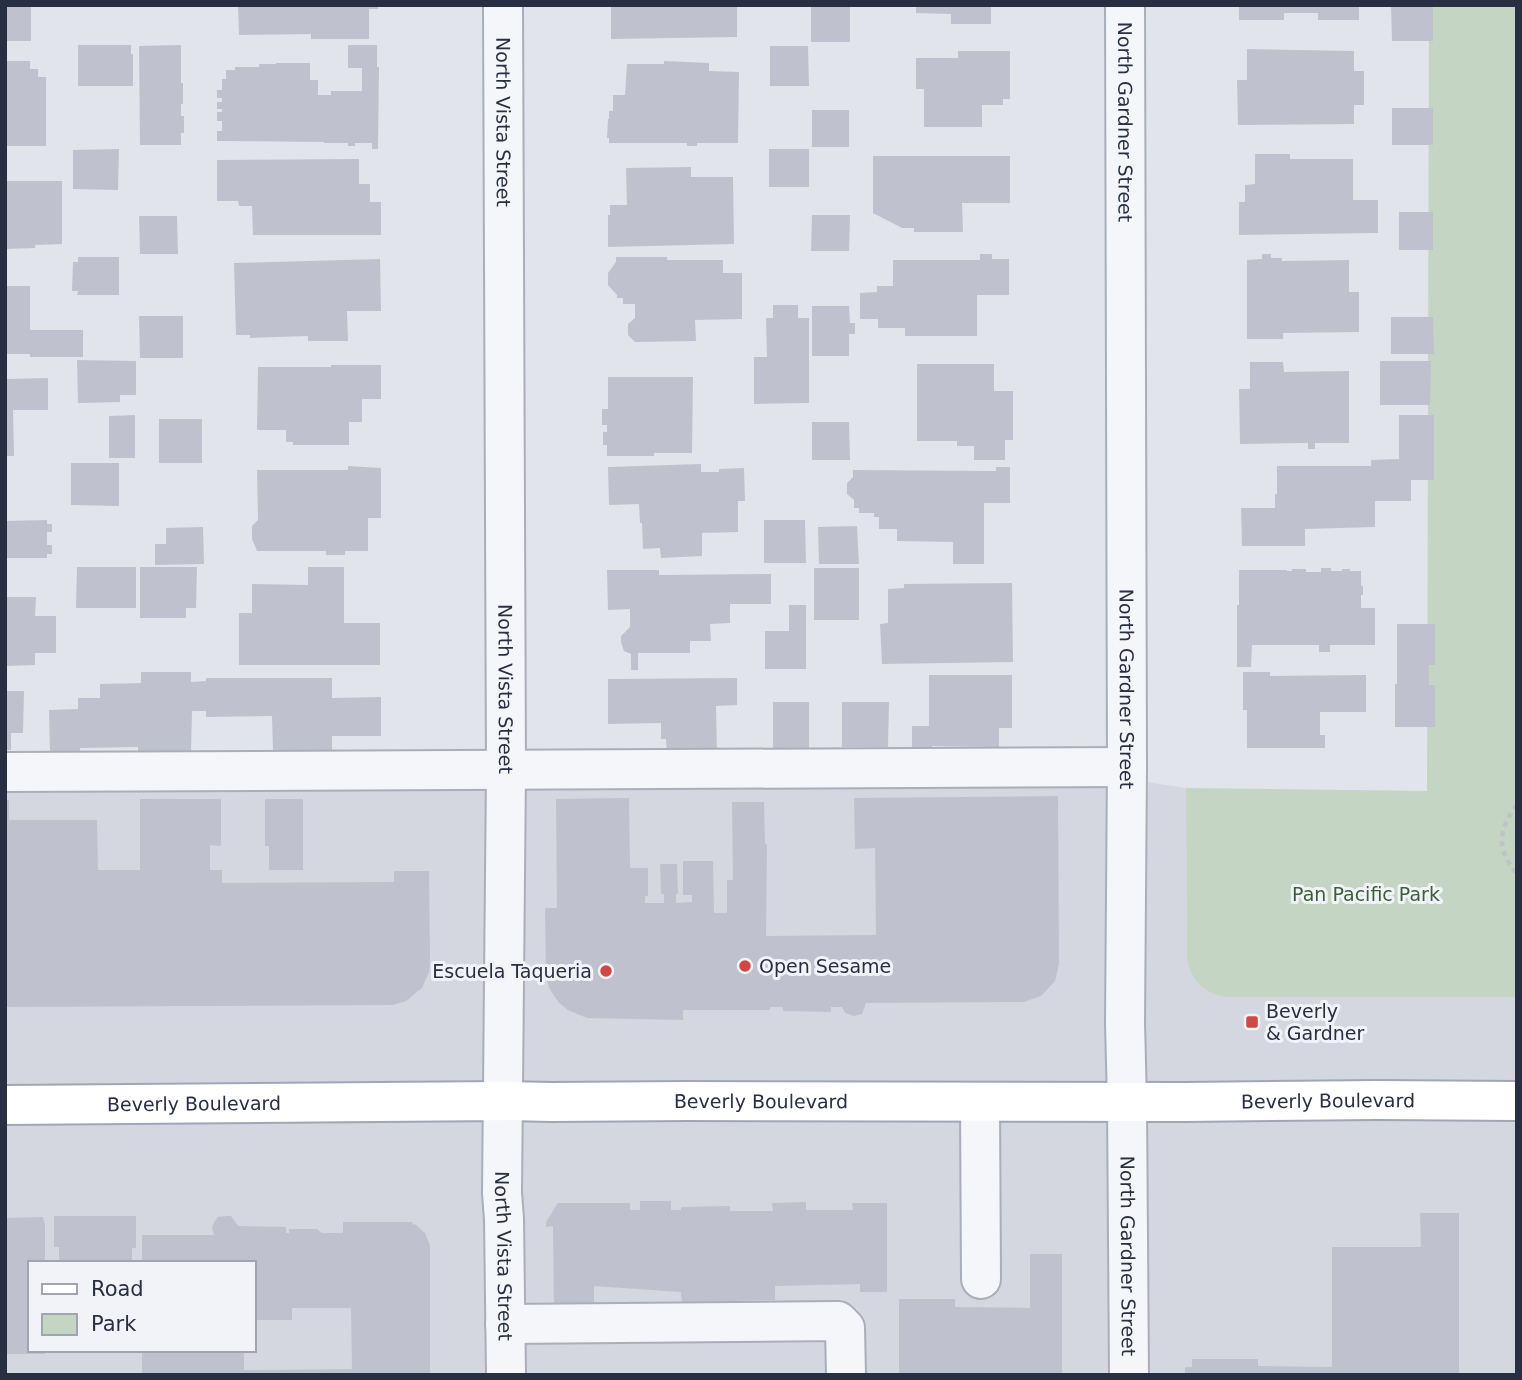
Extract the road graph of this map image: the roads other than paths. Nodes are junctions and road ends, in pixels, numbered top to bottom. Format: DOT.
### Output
graph roads {
  1 [pos="503,5"];
  2 [pos="1125,5"];
  3 [pos="1127,766"];
  4 [pos="506,770"];
  5 [pos="5,772"];
  6 [pos="503,1101"];
  7 [pos="1517,1101"];
  8 [pos="980,1102"];
  9 [pos="1127,1102"];
  10 [pos="5,1105"];
  11 [pos="981,1279"];
  12 [pos="505,1324"];
  13 [pos="506,1375"];
  14 [pos="846,1375"];
  15 [pos="1129,1375"];
  1 -- 4 [label="street, North Vista Street"];
  2 -- 3 [label="street, North Gardner Street"];
  3 -- 4 [label="street"];
  3 -- 9 [label="street, North Gardner Street"];
  4 -- 5 [label="street"];
  4 -- 6 [label="street, North Vista Street"];
  6 -- 8 [label="main road, Beverly Boulevard"];
  6 -- 10 [label="main road, Beverly Boulevard"];
  6 -- 12 [label="street, North Vista Street"];
  7 -- 9 [label="main road, Beverly Boulevard"];
  8 -- 9 [label="main road, Beverly Boulevard"];
  8 -- 11 [label="street"];
  9 -- 15 [label="street, North Gardner Street"];
  12 -- 13 [label="street, North Vista Street"];
  12 -- 14 [label="street"];
}
